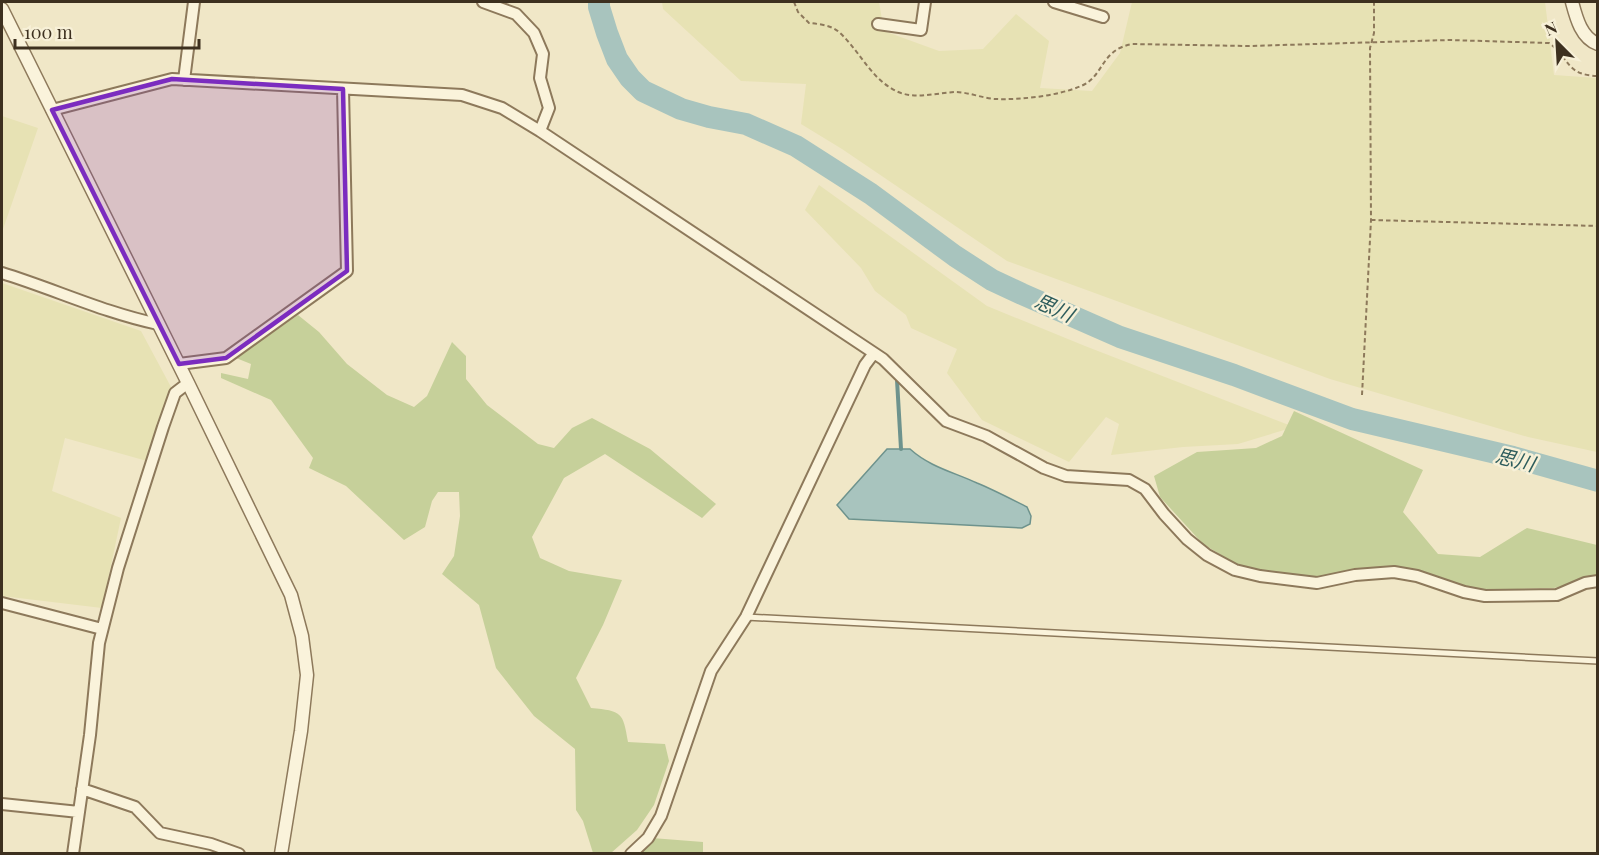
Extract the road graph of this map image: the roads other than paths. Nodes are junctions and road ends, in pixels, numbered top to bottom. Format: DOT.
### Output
graph roads {
  1 [pos="194,2"];
  2 [pos="483,2"];
  3 [pos="925,2"];
  4 [pos="1061,2"];
  5 [pos="1572,2"];
  6 [pos="2,9"];
  7 [pos="1102,17"];
  8 [pos="878,24"];
  9 [pos="1598,44"];
  10 [pos="184,80"];
  11 [pos="343,88"];
  12 [pos="52,110"];
  13 [pos="540,131"];
  14 [pos="2,273"];
  15 [pos="158,324"];
  16 [pos="874,353"];
  17 [pos="179,364"];
  18 [pos="188,382"];
  19 [pos="1598,581"];
  20 [pos="2,603"];
  21 [pos="746,617"];
  22 [pos="102,629"];
  23 [pos="1598,661"];
  24 [pos="82,789"];
  25 [pos="2,804"];
  26 [pos="79,812"];
  27 [pos="73,854"];
  28 [pos="238,854"];
  29 [pos="281,854"];
  30 [pos="631,854"];
  1 -- 10 [label="street"];
  2 -- 13 [label="street"];
  3 -- 8 [label="street"];
  4 -- 7 [label="street"];
  5 -- 9 [label="street"];
  6 -- 12 [label="street"];
  10 -- 11 [label="street"];
  10 -- 12 [label="street"];
  11 -- 13 [label="street"];
  11 -- 17 [label="street"];
  12 -- 15 [label="street"];
  13 -- 16 [label="street"];
  14 -- 15 [label="street"];
  15 -- 17 [label="street"];
  16 -- 19 [label="street"];
  16 -- 21 [label="street"];
  17 -- 18 [label="street"];
  18 -- 22 [label="street"];
  18 -- 29 [label="street"];
  20 -- 22 [label="street"];
  21 -- 23 [label="lane"];
  21 -- 30 [label="street"];
  22 -- 24 [label="street"];
  24 -- 26 [label="street"];
  24 -- 28 [label="street"];
  25 -- 26 [label="street"];
  26 -- 27 [label="street"];
}
